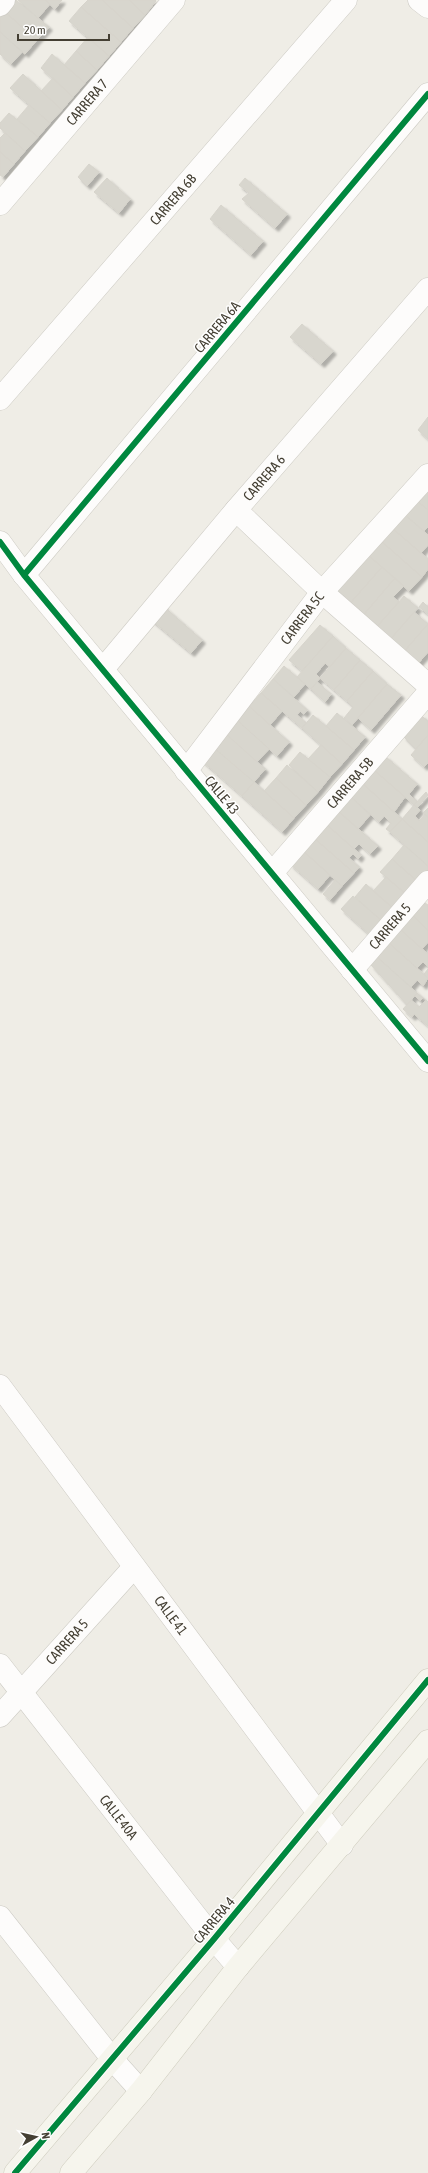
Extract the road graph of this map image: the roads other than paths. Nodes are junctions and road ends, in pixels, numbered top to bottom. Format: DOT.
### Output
graph roads {
  1 [pos="4,0"];
  2 [pos="174,0"];
  3 [pos="346,0"];
  4 [pos="419,0"];
  5 [pos="0,5"];
  6 [pos="428,7"];
  7 [pos="428,94"];
  8 [pos="0,204"];
  9 [pos="428,289"];
  10 [pos="0,400"];
  11 [pos="428,474"];
  12 [pos="236,510"];
  13 [pos="0,542"];
  14 [pos="24,575"];
  15 [pos="322,592"];
  16 [pos="103,669"];
  17 [pos="428,685"];
  18 [pos="428,693"];
  19 [pos="186,771"];
  20 [pos="272,873"];
  21 [pos="428,882"];
  22 [pos="352,970"];
  23 [pos="428,1061"];
  24 [pos="0,1386"];
  25 [pos="134,1567"];
  26 [pos="0,1665"];
  27 [pos="428,1680"];
  28 [pos="21,1692"];
  29 [pos="0,1716"];
  30 [pos="428,1741"];
  31 [pos="317,1813"];
  32 [pos="342,1845"];
  33 [pos="0,1917"];
  34 [pos="214,1939"];
  35 [pos="238,1967"];
  36 [pos="113,2060"];
  37 [pos="142,2091"];
  38 [pos="15,2173"];
  39 [pos="71,2173"];
  1 -- 5 [label="street"];
  2 -- 8 [label="street, CARRERA 7"];
  3 -- 10 [label="street, CARRERA 6B"];
  4 -- 6 [label="street"];
  7 -- 14 [label="street, CARRERA 6A"];
  9 -- 12 [label="street, CARRERA 6"];
  11 -- 15 [label="street, CARRERA 5C"];
  12 -- 15 [label="street"];
  12 -- 16 [label="street, CARRERA 6"];
  13 -- 14 [label="street, CALLE 43"];
  14 -- 16 [label="street, CALLE 43"];
  15 -- 17 [label="street"];
  15 -- 19 [label="street, CARRERA 5C"];
  16 -- 19 [label="street, CALLE 43"];
  18 -- 20 [label="street, CARRERA 5B"];
  19 -- 20 [label="street, CALLE 43"];
  20 -- 22 [label="street, CALLE 43"];
  21 -- 22 [label="street, CARRERA 5"];
  22 -- 23 [label="street, CALLE 43"];
  24 -- 25 [label="street, CALLE 41"];
  25 -- 28 [label="street, CARRERA 5"];
  25 -- 31 [label="street, CALLE 41"];
  26 -- 28 [label="street, CALLE 40A"];
  27 -- 31 [label="street, CARRERA 4"];
  28 -- 29 [label="street, CARRERA 5"];
  28 -- 34 [label="street, CALLE 40A"];
  30 -- 32 [label="street"];
  31 -- 32 [label="street, CALLE 41"];
  31 -- 34 [label="street, CARRERA 4"];
  32 -- 35 [label="street"];
  33 -- 36 [label="street"];
  34 -- 35 [label="street, CALLE 40A"];
  34 -- 36 [label="street, CARRERA 4"];
  35 -- 37 [label="street"];
  36 -- 37 [label="street"];
  36 -- 38 [label="street, CARRERA 4"];
  37 -- 39 [label="street"];
}
